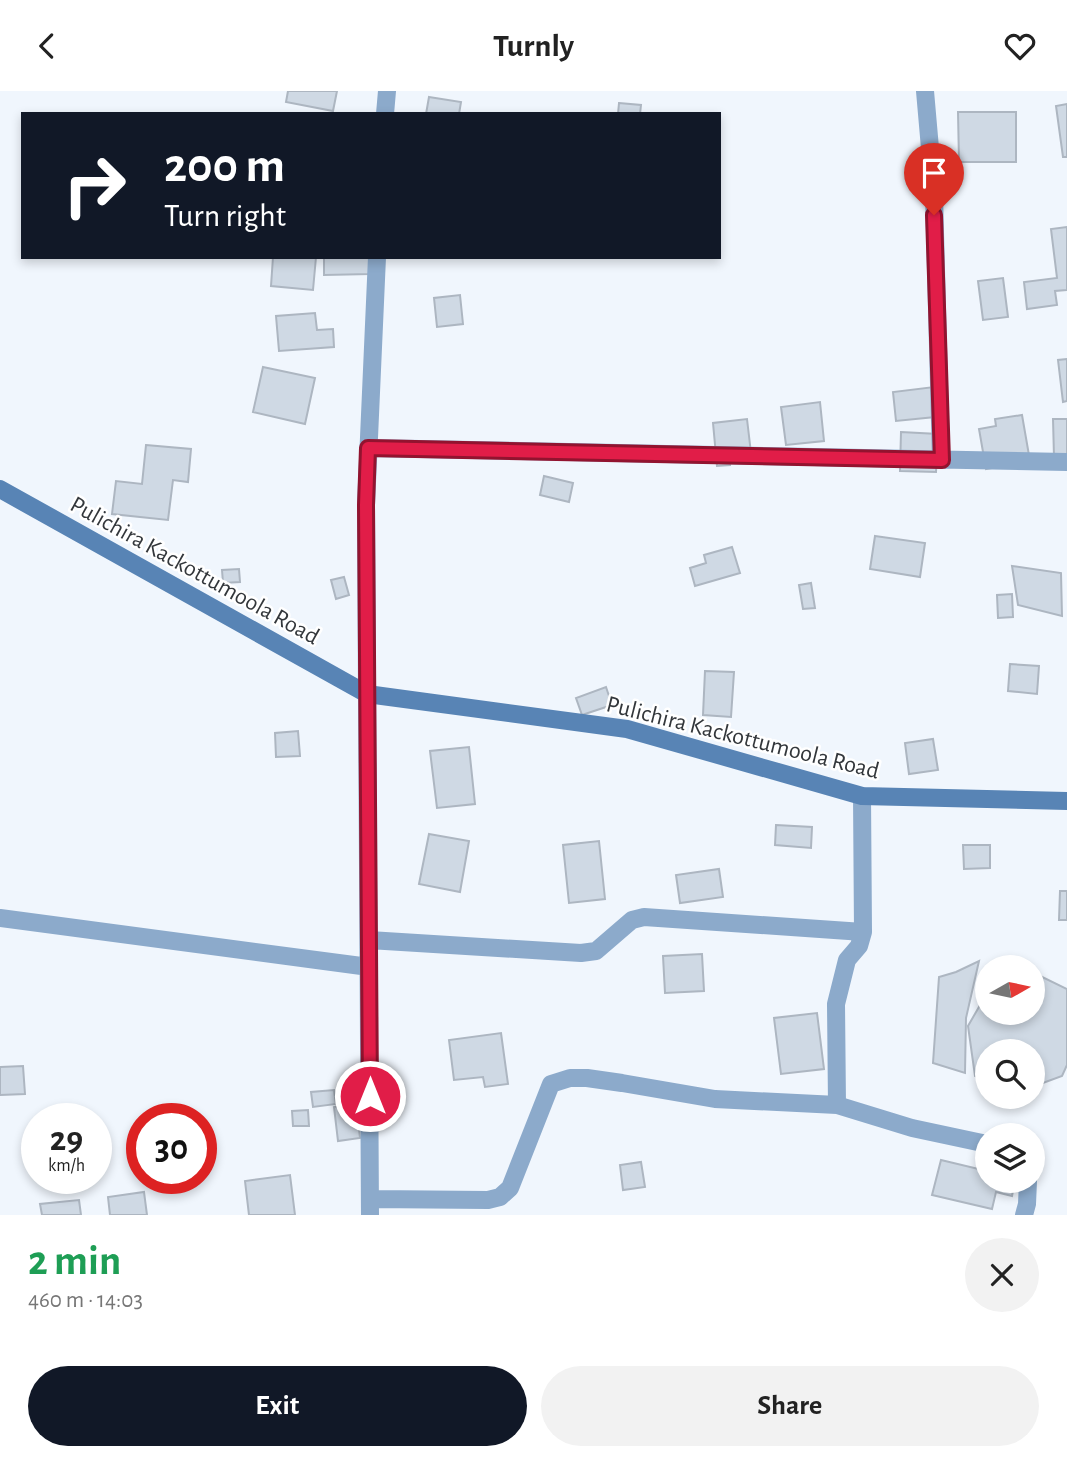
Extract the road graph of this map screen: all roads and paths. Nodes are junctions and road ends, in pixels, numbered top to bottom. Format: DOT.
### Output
graph roads {
  1 [pos="387,91"];
  2 [pos="925,91"];
  3 [pos="385,112"];
  4 [pos="377,259"];
  5 [pos="368,448"];
  6 [pos="942,460"];
  7 [pos="1067,463"];
  8 [pos="0,489"];
  9 [pos="367,694"];
  10 [pos="862,796"];
  11 [pos="1067,801"];
  12 [pos="0,918"];
  13 [pos="863,932"];
  14 [pos="369,940"];
  15 [pos="369,967"];
  16 [pos="837,1105"];
  17 [pos="975,1141"];
  18 [pos="1027,1193"];
  19 [pos="370,1207"];
  20 [pos="1024,1215"];
  1 -- 3 [label="street"];
  2 -- 6 [label="street"];
  4 -- 5 [label="street"];
  5 -- 6 [label="street"];
  5 -- 9 [label="street"];
  6 -- 7 [label="street"];
  8 -- 9 [label="main road, Pulichira Kackottumoola Road"];
  9 -- 10 [label="main road, Pulichira Kackottumoola Road"];
  9 -- 14 [label="street"];
  10 -- 11 [label="main road, Pulichira Kackottumoola Road"];
  10 -- 13 [label="street"];
  12 -- 15 [label="street"];
  13 -- 14 [label="street"];
  13 -- 16 [label="street"];
  14 -- 15 [label="street"];
  15 -- 19 [label="street"];
  16 -- 17 [label="street"];
  16 -- 19 [label="street"];
  18 -- 20 [label="street"];
}
